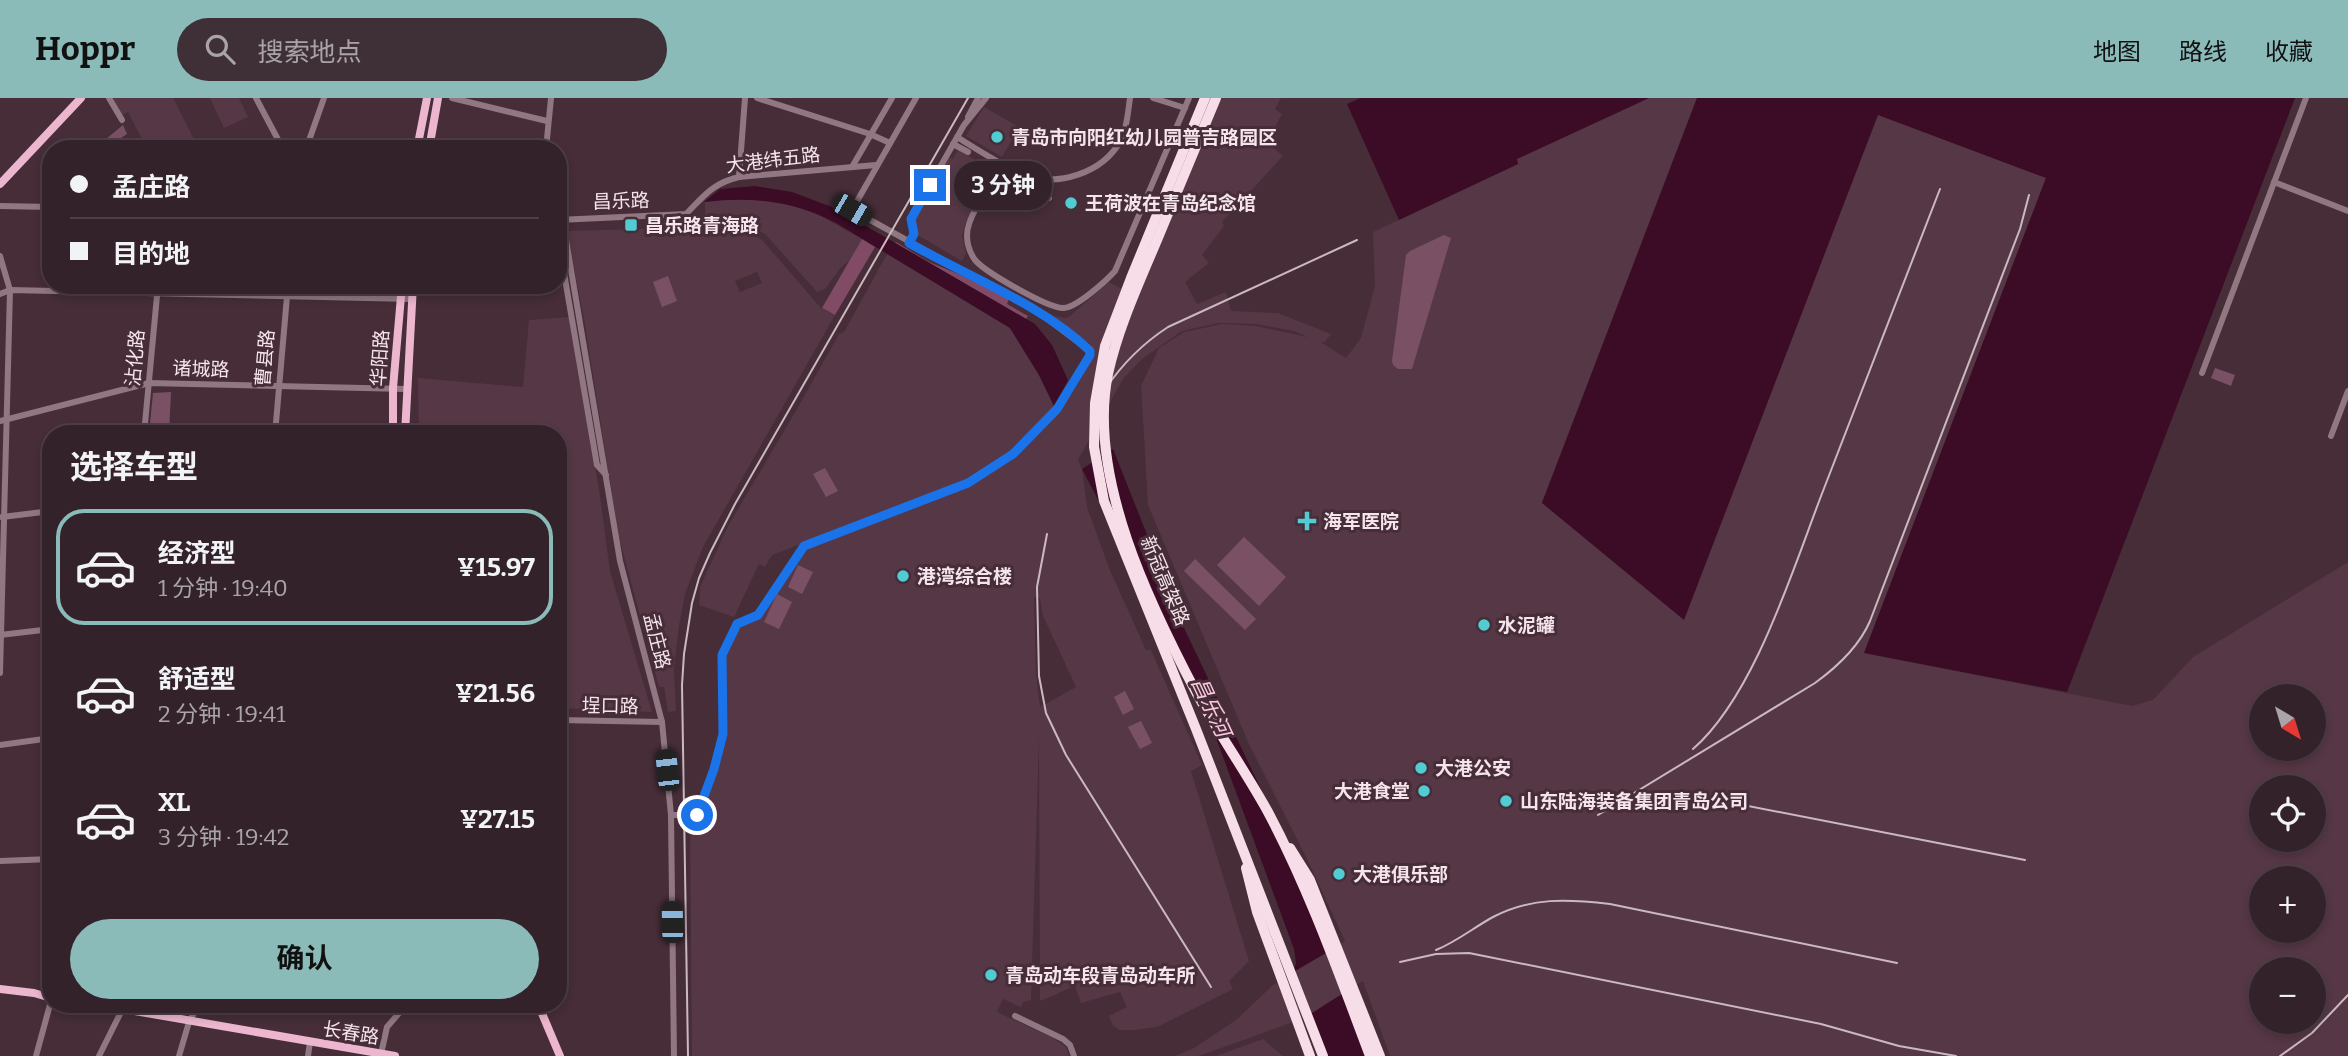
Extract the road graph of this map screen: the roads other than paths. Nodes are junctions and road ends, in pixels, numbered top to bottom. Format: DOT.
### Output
graph roads {
  1 [pos="73,98"];
  2 [pos="80,98"];
  3 [pos="109,98"];
  4 [pos="256,98"];
  5 [pos="324,98"];
  6 [pos="427,98"];
  7 [pos="438,98"];
  8 [pos="452,98"];
  9 [pos="551,98"];
  10 [pos="745,98"];
  11 [pos="757,98"];
  12 [pos="892,98"];
  13 [pos="916,98"];
  14 [pos="978,98"];
  15 [pos="986,98"];
  16 [pos="1130,98"];
  17 [pos="1153,98"];
  18 [pos="1189,98"];
  19 [pos="1205,98"];
  20 [pos="1216,98"];
  21 [pos="2306,98"];
  22 [pos="1185,108"];
  23 [pos="122,120"];
  24 [pos="547,121"];
  25 [pos="964,125"];
  26 [pos="870,134"];
  27 [pos="278,140"];
  28 [pos="309,140"];
  29 [pos="419,140"];
  30 [pos="431,140"];
  31 [pos="546,140"];
  32 [pos="955,140"];
  33 [pos="890,143"];
  34 [pos="968,152"];
  35 [pos="1004,164"];
  36 [pos="876,165"];
  37 [pos="852,167"];
  38 [pos="0,176"];
  39 [pos="739,177"];
  40 [pos="1041,179"];
  41 [pos="2274,183"];
  42 [pos="0,184"];
  43 [pos="1049,198"];
  44 [pos="0,206"];
  45 [pos="42,207"];
  46 [pos="2348,211"];
  47 [pos="686,214"];
  48 [pos="567,221"];
  49 [pos="909,243"];
  50 [pos="567,245"];
  51 [pos="0,256"];
  52 [pos="10,290"];
  53 [pos="42,291"];
  54 [pos="567,291"];
  55 [pos="0,294"];
  56 [pos="157,294"];
  57 [pos="287,294"];
  58 [pos="401,294"];
  59 [pos="412,294"];
  60 [pos="287,298"];
  61 [pos="400,299"];
  62 [pos="412,299"];
  63 [pos="2202,373"];
  64 [pos="149,383"];
  65 [pos="278,387"];
  66 [pos="393,388"];
  67 [pos="406,389"];
  68 [pos="2348,391"];
  69 [pos="8,419"];
  70 [pos="0,421"];
  71 [pos="145,425"];
  72 [pos="276,425"];
  73 [pos="393,425"];
  74 [pos="405,425"];
  75 [pos="2331,436"];
  76 [pos="606,475"];
  77 [pos="42,512"];
  78 [pos="2,517"];
  79 [pos="42,630"];
  80 [pos="1,635"];
  81 [pos="0,673"];
  82 [pos="567,720"];
  83 [pos="662,722"];
  84 [pos="42,739"];
  85 [pos="0,745"];
  86 [pos="1268,813"];
  87 [pos="671,815"];
  88 [pos="1241,844"];
  89 [pos="42,859"];
  90 [pos="0,861"];
  91 [pos="0,989"];
  92 [pos="42,996"];
  93 [pos="47,1013"];
  94 [pos="120,1013"];
  95 [pos="150,1013"];
  96 [pos="194,1013"];
  97 [pos="399,1013"];
  98 [pos="542,1013"];
  99 [pos="1015,1016"];
  100 [pos="1306,1020"];
  101 [pos="190,1022"];
  102 [pos="310,1042"];
  103 [pos="378,1054"];
  104 [pos="36,1056"];
  105 [pos="99,1056"];
  106 [pos="179,1056"];
  107 [pos="308,1056"];
  108 [pos="395,1056"];
  109 [pos="560,1056"];
  110 [pos="674,1056"];
  111 [pos="1074,1056"];
  112 [pos="1310,1056"];
  113 [pos="1321,1056"];
  114 [pos="1370,1056"];
  115 [pos="1380,1056"];
  1 -- 38 [label="main road"];
  2 -- 42 [label="main road"];
  3 -- 23 [label="street"];
  4 -- 27 [label="street"];
  5 -- 28 [label="street"];
  6 -- 29 [label="main road"];
  7 -- 30 [label="main road"];
  8 -- 24 [label="street"];
  9 -- 24 [label="street"];
  10 -- 39 [label="street"];
  11 -- 26 [label="street"];
  12 -- 26 [label="street"];
  13 -- 33 [label="street"];
  14 -- 25 [label="street"];
  15 -- 25 [label="street"];
  16 -- 40 [label="street"];
  17 -- 22 [label="street"];
  18 -- 22 [label="street"];
  19 -- 88 [label="highway, 新冠高架路, bridge"];
  20 -- 86 [label="highway, 新冠高架路, bridge"];
  21 -- 41 [label="street"];
  22 -- 35 [label="street"];
  24 -- 31 [label="street"];
  25 -- 32 [label="street"];
  26 -- 33 [label="street"];
  26 -- 37 [label="street"];
  32 -- 34 [label="street"];
  32 -- 35 [label="street"];
  32 -- 49 [label="street"];
  33 -- 36 [label="street"];
  35 -- 40 [label="street"];
  36 -- 37 [label="street, 大港纬五路"];
  36 -- 49 [label="street"];
  37 -- 39 [label="street, 大港纬五路"];
  39 -- 47 [label="street, 大港纬五路"];
  40 -- 43 [label="street"];
  41 -- 46 [label="street"];
  41 -- 63 [label="street"];
  44 -- 45 [label="street"];
  47 -- 48 [label="street, 昌乐路"];
  49 -- 87 [label="street"];
  50 -- 76 [label="street, 孟庄路"];
  51 -- 52 [label="street"];
  52 -- 53 [label="street"];
  52 -- 55 [label="street"];
  52 -- 69 [label="street"];
  54 -- 76 [label="street, 孟庄路"];
  56 -- 60 [label="street"];
  56 -- 64 [label="street, 沾化路"];
  57 -- 60 [label="street, 曹县路"];
  58 -- 61 [label="main road, 华阳路"];
  59 -- 62 [label="main road, 华阳路"];
  60 -- 61 [label="street"];
  60 -- 65 [label="street, 曹县路"];
  61 -- 62 [label="street"];
  61 -- 66 [label="main road, 华阳路"];
  62 -- 67 [label="main road, 华阳路"];
  64 -- 65 [label="street, 诸城路"];
  64 -- 69 [label="street, 诸城路"];
  64 -- 71 [label="street, 沾化路"];
  65 -- 66 [label="street, 诸城路"];
  65 -- 72 [label="street, 曹县路"];
  66 -- 67 [label="street, 诸城路"];
  66 -- 73 [label="main road, 华阳路"];
  67 -- 74 [label="main road, 华阳路"];
  68 -- 75 [label="street"];
  69 -- 70 [label="street, 诸城路"];
  69 -- 78 [label="street"];
  76 -- 83 [label="street, 孟庄路"];
  77 -- 78 [label="street"];
  78 -- 80 [label="street"];
  79 -- 80 [label="street"];
  80 -- 81 [label="street"];
  82 -- 83 [label="street, 埕口路"];
  83 -- 87 [label="street, 孟庄路"];
  84 -- 85 [label="street"];
  86 -- 114 [label="highway, 新冠高架路, bridge"];
  86 -- 115 [label="highway, bridge"];
  87 -- 110 [label="street, 孟庄路"];
  88 -- 112 [label="highway, bridge"];
  88 -- 113 [label="highway, 新冠高架路, bridge"];
  89 -- 90 [label="street"];
  91 -- 92 [label="main road"];
  93 -- 104 [label="street"];
  94 -- 105 [label="street"];
  95 -- 101 [label="main road, 长春路"];
  96 -- 101 [label="street"];
  97 -- 103 [label="street"];
  98 -- 109 [label="main road"];
  99 -- 111 [label="street"];
  100 -- 113 [label="street"];
  101 -- 102 [label="main road, 长春路"];
  101 -- 106 [label="street"];
  102 -- 103 [label="main road, 长春路"];
  102 -- 107 [label="street"];
  103 -- 108 [label="main road, 长春路"];
}
